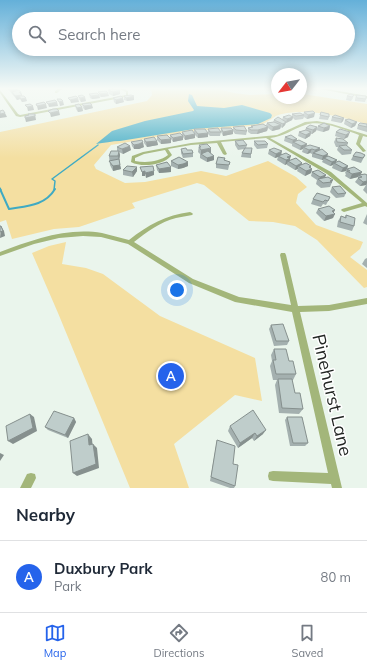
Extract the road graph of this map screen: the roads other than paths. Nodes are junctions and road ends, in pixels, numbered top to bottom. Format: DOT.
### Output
graph roads {
  1 [pos="15,112"];
  2 [pos="42,112"];
  3 [pos="361,135"];
  4 [pos="367,136"];
  5 [pos="268,138"];
  6 [pos="218,141"];
  7 [pos="166,149"];
  8 [pos="364,151"];
  9 [pos="225,154"];
  10 [pos="366,205"];
  11 [pos="344,210"];
  12 [pos="190,214"];
  13 [pos="130,242"];
  14 [pos="0,254"];
  15 [pos="283,255"];
  16 [pos="367,301"];
  17 [pos="296,309"];
  18 [pos="273,476"];
  19 [pos="31,478"];
  20 [pos="336,484"];
  21 [pos="25,488"];
  1 -- 2 [label="street"];
  3 -- 4 [label="street"];
  3 -- 5 [label="street"];
  3 -- 8 [label="street"];
  5 -- 6 [label="street"];
  5 -- 10 [label="street"];
  6 -- 7 [label="street"];
  6 -- 9 [label="street"];
  7 -- 7 [label="street"];
  10 -- 11 [label="street"];
  12 -- 13 [label="street"];
  13 -- 14 [label="street"];
  13 -- 17 [label="street"];
  15 -- 17 [label="street, Pinehurst Lane"];
  16 -- 17 [label="street"];
  17 -- 20 [label="street, Pinehurst Lane"];
  18 -- 20 [label="street"];
  19 -- 21 [label="street"];
}
